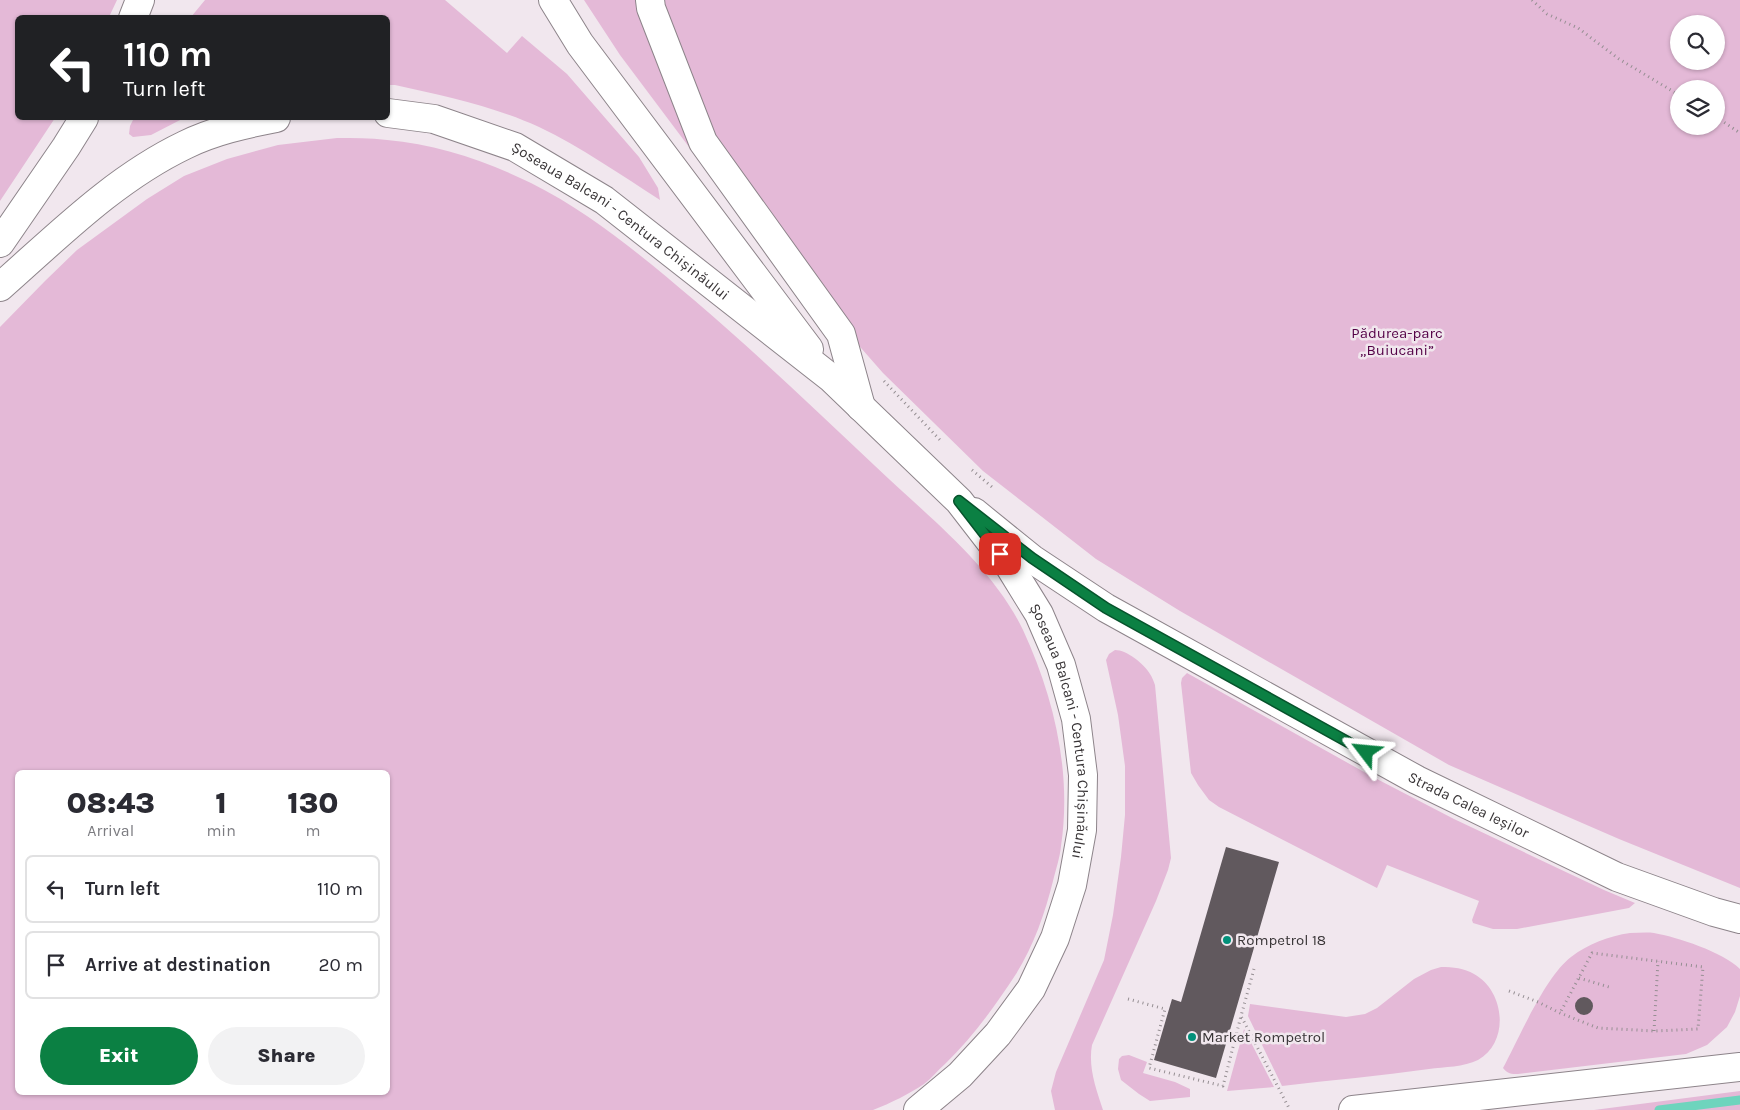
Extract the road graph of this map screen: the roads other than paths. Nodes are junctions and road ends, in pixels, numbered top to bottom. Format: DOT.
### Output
graph roads {
  1 [pos="140,0"];
  2 [pos="553,0"];
  3 [pos="650,0"];
  4 [pos="134,15"];
  5 [pos="390,113"];
  6 [pos="83,120"];
  7 [pos="267,120"];
  8 [pos="0,243"];
  9 [pos="0,287"];
  10 [pos="831,378"];
  11 [pos="861,407"];
  12 [pos="959,501"];
  13 [pos="1740,919"];
  14 [pos="1740,1067"];
  15 [pos="918,1110"];
  16 [pos="1353,1110"];
  1 -- 4 [label="main road"];
  2 -- 10 [label="main road, Șoseaua Balcani - Centura Chișinăului"];
  3 -- 11 [label="main road"];
  5 -- 10 [label="main road, Șoseaua Balcani - Centura Chișinăului"];
  6 -- 8 [label="main road"];
  7 -- 9 [label="main road"];
  10 -- 11 [label="main road, Șoseaua Balcani - Centura Chișinăului"];
  11 -- 12 [label="main road, Șoseaua Balcani - Centura Chișinăului"];
  12 -- 13 [label="main road, Strada Calea Ieșilor"];
  12 -- 15 [label="main road, Șoseaua Balcani - Centura Chișinăului"];
  14 -- 16 [label="main road"];
}
